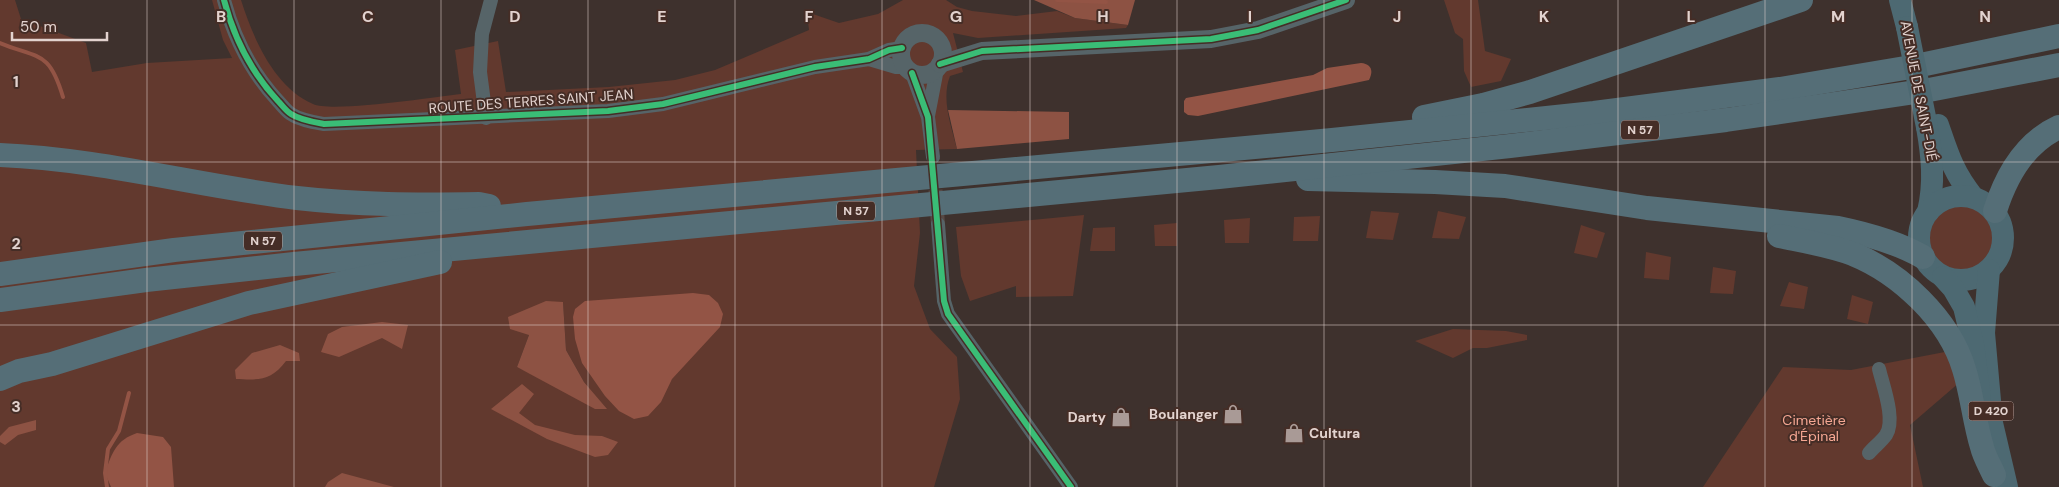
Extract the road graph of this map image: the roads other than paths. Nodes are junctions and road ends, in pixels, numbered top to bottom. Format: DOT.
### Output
graph roads {
  1 [pos="224,0"];
  2 [pos="491,0"];
  3 [pos="1346,0"];
  4 [pos="1801,0"];
  5 [pos="1900,0"];
  6 [pos="1916,0"];
  7 [pos="1913,26"];
  8 [pos="2059,36"];
  9 [pos="937,40"];
  10 [pos="902,48"];
  11 [pos="982,51"];
  12 [pos="869,59"];
  13 [pos="2059,64"];
  14 [pos="939,67"];
  15 [pos="904,69"];
  16 [pos="928,117"];
  17 [pos="486,118"];
  18 [pos="1933,126"];
  19 [pos="2059,127"];
  20 [pos="1332,140"];
  21 [pos="7,153"];
  22 [pos="933,157"];
  23 [pos="1219,176"];
  24 [pos="1973,197"];
  25 [pos="1647,208"];
  26 [pos="1994,211"];
  27 [pos="1928,212"];
  28 [pos="527,214"];
  29 [pos="938,224"];
  30 [pos="493,245"];
  31 [pos="1923,257"];
  32 [pos="1989,270"];
  33 [pos="0,274"];
  34 [pos="1943,277"];
  35 [pos="0,300"];
  36 [pos="52,364"];
  37 [pos="1879,369"];
  38 [pos="0,379"];
  39 [pos="0,391"];
  40 [pos="1869,453"];
  41 [pos="1999,483"];
  42 [pos="1071,487"];
  1 -- 17 [label="street, ROUTE DES TERRES SAINT JEAN"];
  2 -- 17 [label="street"];
  3 -- 11 [label="street"];
  4 -- 20 [label="highway"];
  5 -- 7 [label="main road, AVENUE DE SAINT-DIÉ"];
  6 -- 7 [label="main road, AVENUE DE SAINT-DIÉ"];
  7 -- 18 [label="main road, AVENUE DE SAINT-DIÉ, bridge"];
  8 -- 20 [label="highway, N 57"];
  9 -- 10 [label="street"];
  9 -- 11 [label="street"];
  9 -- 14 [label="street"];
  10 -- 12 [label="street, ROUTE DES TERRES SAINT JEAN"];
  10 -- 15 [label="street"];
  11 -- 14 [label="street"];
  12 -- 15 [label="street, ROUTE DES TERRES SAINT JEAN"];
  12 -- 17 [label="street, ROUTE DES TERRES SAINT JEAN"];
  13 -- 23 [label="highway, N 57"];
  14 -- 15 [label="street"];
  14 -- 16 [label="street"];
  15 -- 16 [label="street"];
  16 -- 22 [label="street"];
  18 -- 24 [label="main road, AVENUE DE SAINT-DIÉ"];
  18 -- 27 [label="main road, AVENUE DE SAINT-DIÉ"];
  19 -- 26 [label="highway"];
  20 -- 28 [label="highway, N 57"];
  21 -- 28 [label="highway"];
  23 -- 25 [label="highway"];
  23 -- 30 [label="highway, N 57"];
  24 -- 26 [label="main road"];
  24 -- 27 [label="main road"];
  25 -- 31 [label="highway"];
  25 -- 41 [label="highway"];
  26 -- 32 [label="main road"];
  27 -- 31 [label="main road"];
  28 -- 33 [label="highway, N 57"];
  29 -- 42 [label="street"];
  30 -- 35 [label="highway, N 57"];
  30 -- 36 [label="highway"];
  31 -- 34 [label="main road"];
  32 -- 34 [label="main road"];
  32 -- 41 [label="main road, D 420"];
  34 -- 41 [label="main road, D 420"];
  36 -- 38 [label="highway"];
  36 -- 39 [label="highway"];
  37 -- 40 [label="street"];
}
